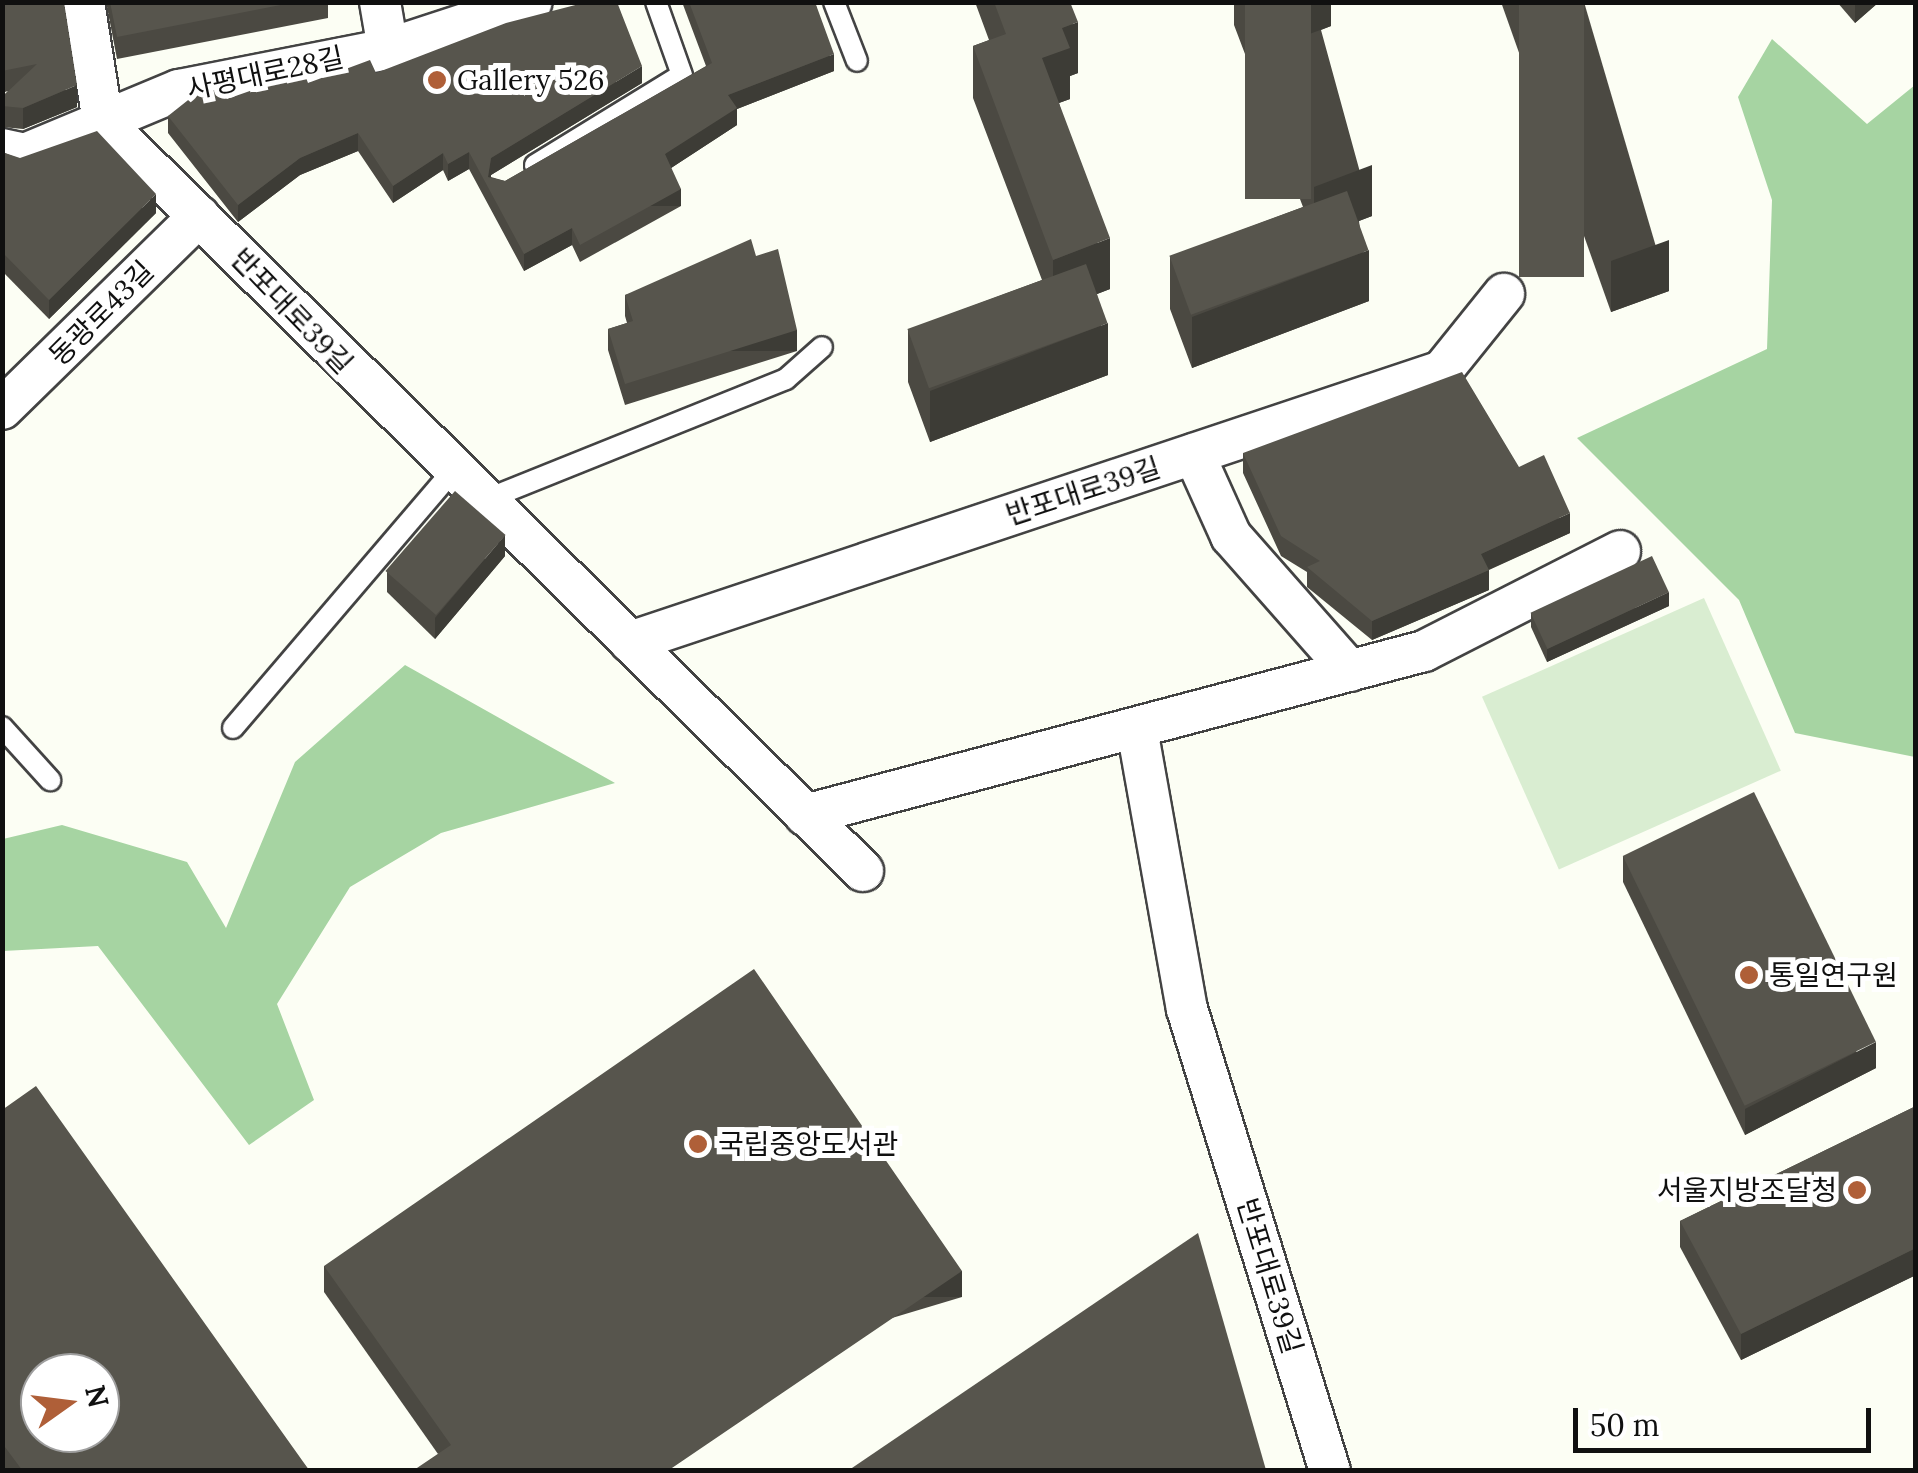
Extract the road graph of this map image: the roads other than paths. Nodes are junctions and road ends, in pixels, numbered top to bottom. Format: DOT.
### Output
graph roads {
  1 [pos="84,2"];
  2 [pos="380,2"];
  3 [pos="532,2"];
  4 [pos="656,2"];
  5 [pos="834,2"];
  6 [pos="388,48"];
  7 [pos="858,61"];
  8 [pos="103,122"];
  9 [pos="2,148"];
  10 [pos="516,176"];
  11 [pos="199,216"];
  12 [pos="1504,294"];
  13 [pos="822,347"];
  14 [pos="2,409"];
  15 [pos="1194,454"];
  16 [pos="451,473"];
  17 [pos="480,502"];
  18 [pos="1620,551"];
  19 [pos="630,642"];
  20 [pos="1350,672"];
  21 [pos="2,728"];
  22 [pos="233,728"];
  23 [pos="1136,729"];
  24 [pos="50,780"];
  25 [pos="805,815"];
  26 [pos="862,871"];
  27 [pos="1330,1470"];
  1 -- 8 [label="street"];
  2 -- 6 [label="street"];
  3 -- 6 [label="street, 사평대로28길"];
  4 -- 10 [label="lane"];
  5 -- 7 [label="lane"];
  6 -- 8 [label="street, 사평대로28길"];
  8 -- 9 [label="street, 사평대로28길"];
  8 -- 11 [label="street, 반포대로39길"];
  11 -- 14 [label="street, 동광로43길"];
  11 -- 16 [label="street, 반포대로39길"];
  12 -- 15 [label="street, 반포대로39길"];
  13 -- 17 [label="lane"];
  15 -- 19 [label="street, 반포대로39길"];
  15 -- 20 [label="street"];
  16 -- 17 [label="street, 반포대로39길"];
  16 -- 22 [label="lane"];
  17 -- 19 [label="street, 반포대로39길"];
  18 -- 20 [label="street"];
  19 -- 25 [label="street, 반포대로39길"];
  20 -- 23 [label="street"];
  21 -- 24 [label="lane"];
  23 -- 25 [label="street"];
  23 -- 27 [label="street, 반포대로39길"];
  25 -- 26 [label="street, 반포대로39길"];
}
